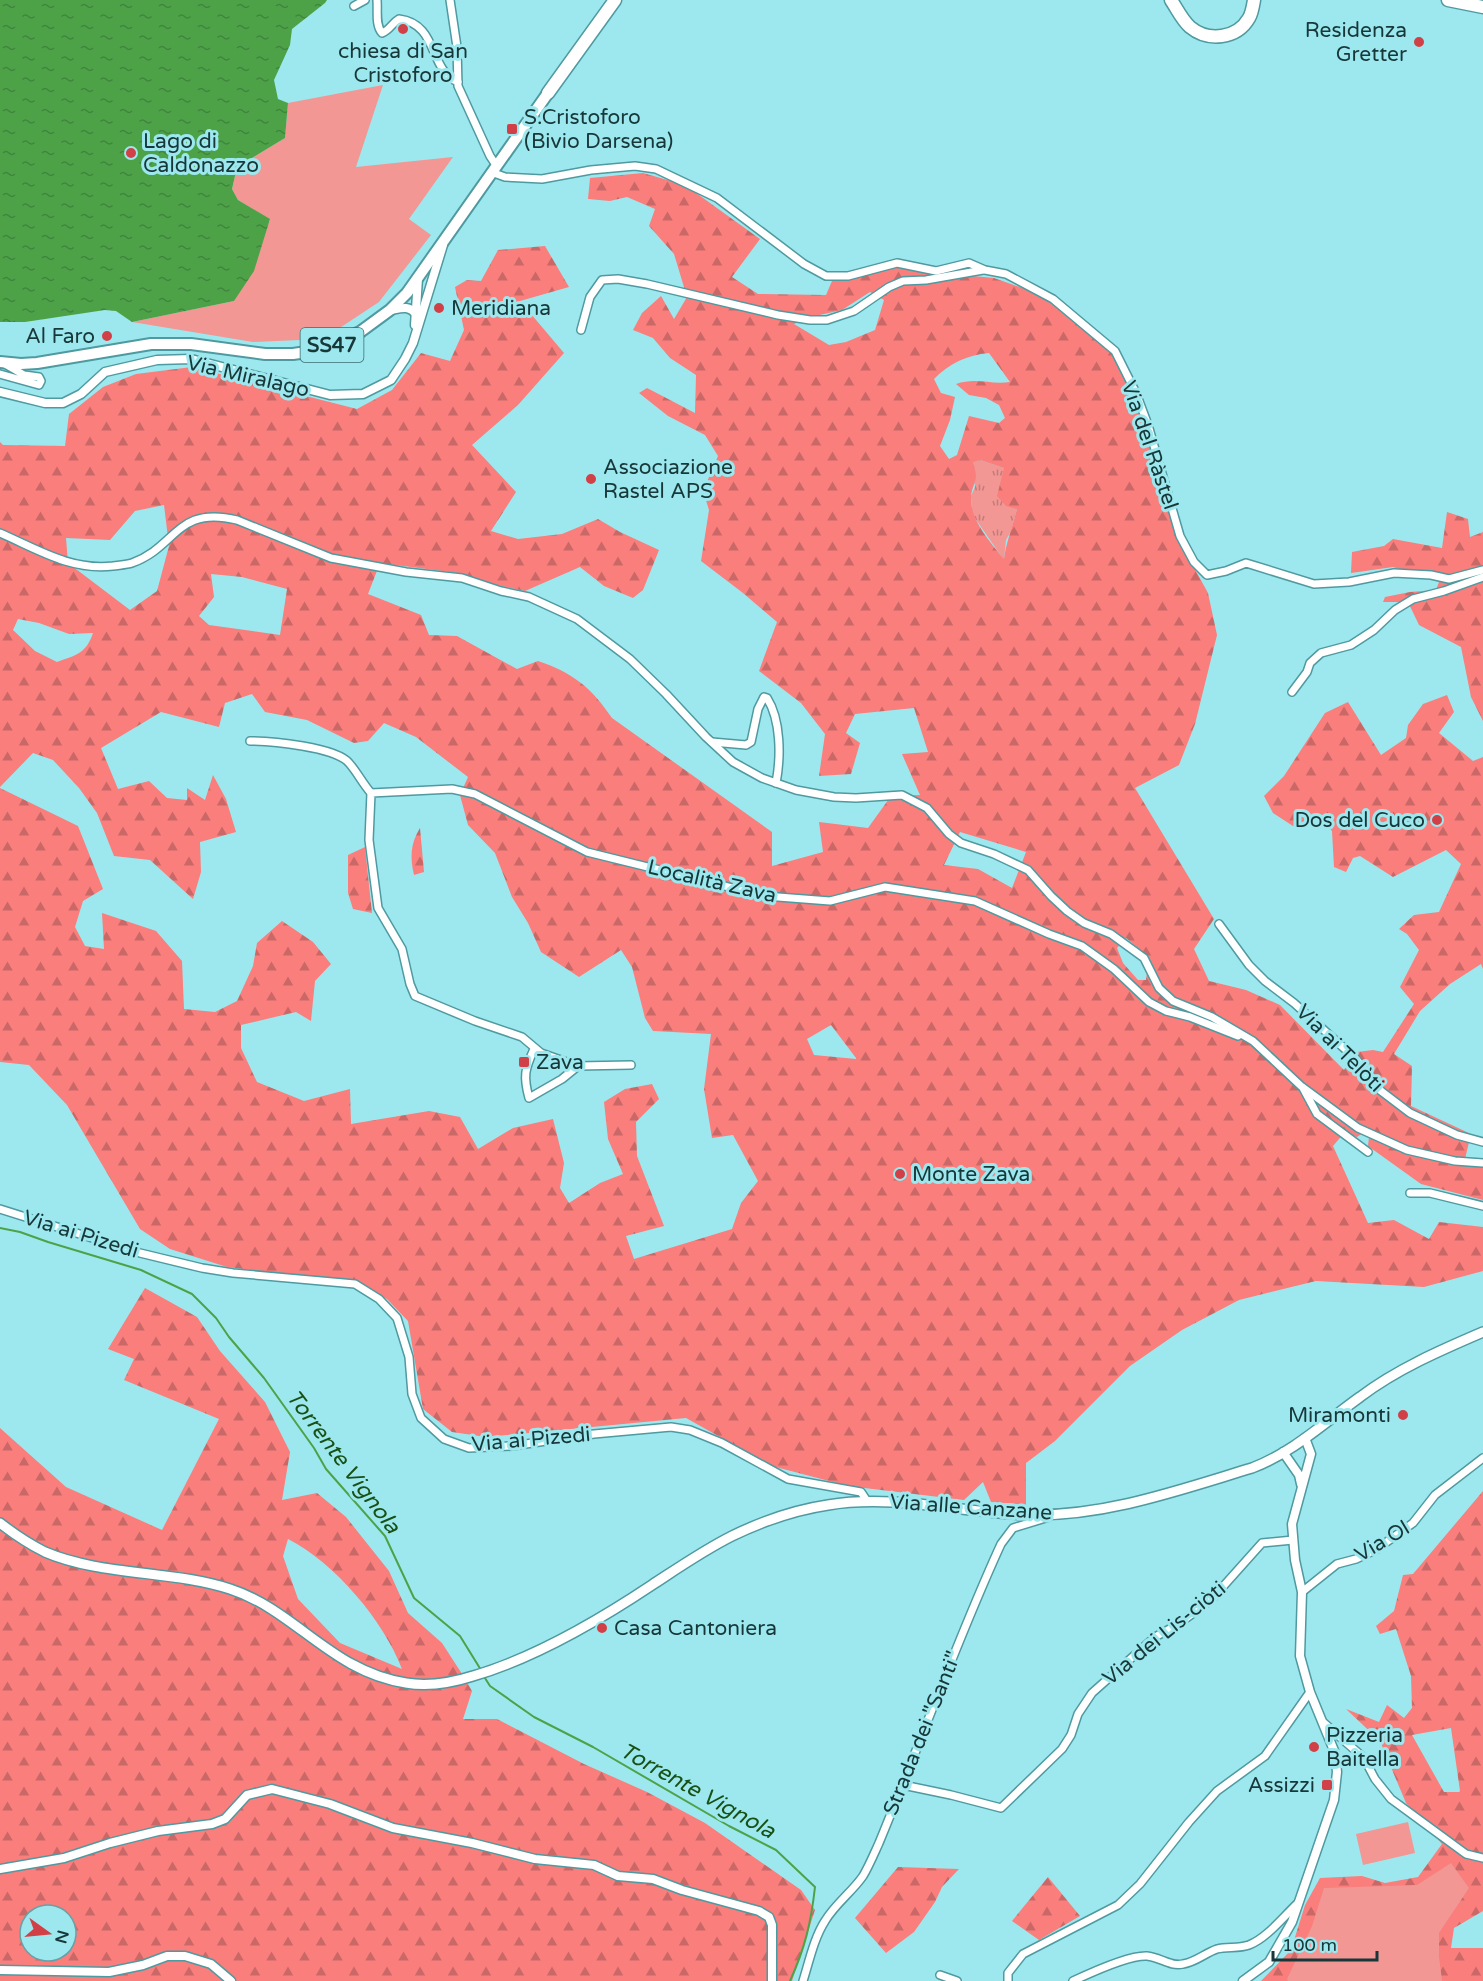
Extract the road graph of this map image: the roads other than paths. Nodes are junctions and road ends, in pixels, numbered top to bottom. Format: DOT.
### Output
graph roads {
  1 [pos="365,0"];
  2 [pos="377,0"];
  3 [pos="450,0"];
  4 [pos="615,0"];
  5 [pos="1171,0"];
  6 [pos="1180,0"];
  7 [pos="1448,0"];
  8 [pos="1475,0"];
  9 [pos="1254,3"];
  10 [pos="1483,3"];
  11 [pos="354,6"];
  12 [pos="1483,7"];
  13 [pos="1181,16"];
  14 [pos="458,82"];
  15 [pos="548,93"];
  16 [pos="494,168"];
  17 [pos="445,238"];
  18 [pos="985,270"];
  19 [pos="418,277"];
  20 [pos="430,288"];
  21 [pos="390,310"];
  22 [pos="416,314"];
  23 [pos="581,330"];
  24 [pos="413,343"];
  25 [pos="0,362"];
  26 [pos="0,374"];
  27 [pos="0,392"];
  28 [pos="0,533"];
  29 [pos="1483,570"];
  30 [pos="1483,577"];
  31 [pos="1292,692"];
  32 [pos="250,741"];
  33 [pos="711,742"];
  34 [pos="776,783"];
  35 [pos="371,793"];
  36 [pos="1219,924"];
  37 [pos="1245,1037"];
  38 [pos="534,1049"];
  39 [pos="631,1065"];
  40 [pos="578,1066"];
  41 [pos="1301,1086"];
  42 [pos="1483,1142"];
  43 [pos="1368,1152"];
  44 [pos="1483,1163"];
  45 [pos="1410,1192"];
  46 [pos="1483,1206"];
  47 [pos="0,1209"];
  48 [pos="1483,1332"];
  49 [pos="1305,1438"];
  50 [pos="1283,1452"];
  51 [pos="1483,1458"];
  52 [pos="1301,1487"];
  53 [pos="867,1501"];
  54 [pos="1064,1513"];
  55 [pos="0,1523"];
  56 [pos="1293,1539"];
  57 [pos="1302,1592"];
  58 [pos="1310,1692"];
  59 [pos="1322,1722"];
  60 [pos="903,1785"];
  61 [pos="1483,1858"];
  62 [pos="0,1869"];
  63 [pos="1300,1901"];
  64 [pos="0,1970"];
  65 [pos="940,1975"];
  66 [pos="231,1981"];
  67 [pos="771,1981"];
  68 [pos="803,1981"];
  69 [pos="957,1981"];
  70 [pos="1008,1981"];
  71 [pos="1073,1981"];
  72 [pos="1243,1981"];
  1 -- 11 [label="street"];
  2 -- 14 [label="street"];
  3 -- 14 [label="street"];
  4 -- 15 [label="highway, SS47"];
  5 -- 13 [label="highway"];
  6 -- 13 [label="highway"];
  7 -- 12 [label="highway"];
  8 -- 10 [label="highway"];
  9 -- 13 [label="highway"];
  14 -- 16 [label="street"];
  15 -- 16 [label="main road, SS47"];
  16 -- 17 [label="main road, SS47"];
  16 -- 18 [label="street, Via del Ràstel"];
  17 -- 19 [label="main road, SS47"];
  17 -- 20 [label="street"];
  18 -- 23 [label="street"];
  18 -- 29 [label="street, Via del Ràstel"];
  19 -- 20 [label="street"];
  19 -- 21 [label="main road, SS47"];
  19 -- 22 [label="street"];
  20 -- 24 [label="street"];
  21 -- 22 [label="street"];
  21 -- 25 [label="main road, SS47"];
  22 -- 24 [label="street"];
  24 -- 27 [label="street, Via Miralago"];
  25 -- 26 [label="street"];
  28 -- 33 [label="street"];
  30 -- 31 [label="street"];
  32 -- 35 [label="street"];
  33 -- 34 [label="street"];
  33 -- 34 [label="street"];
  34 -- 37 [label="street"];
  35 -- 37 [label="street, Località Zava"];
  35 -- 38 [label="street"];
  36 -- 42 [label="street, Via ai Telòti"];
  37 -- 41 [label="street"];
  38 -- 40 [label="street"];
  38 -- 40 [label="street"];
  39 -- 40 [label="street"];
  41 -- 43 [label="street"];
  41 -- 44 [label="street"];
  45 -- 46 [label="street"];
  47 -- 53 [label="street, Via ai Pizedi"];
  48 -- 49 [label="main road, Via alle Canzane"];
  49 -- 50 [label="main road, Via alle Canzane"];
  49 -- 52 [label="street"];
  50 -- 52 [label="street"];
  50 -- 54 [label="main road, Via alle Canzane"];
  51 -- 57 [label="street, Via Ol"];
  52 -- 56 [label="street"];
  53 -- 54 [label="main road, Via alle Canzane"];
  53 -- 55 [label="main road, Via alle Canzane"];
  54 -- 60 [label="street, Strada dei \"Santi\""];
  56 -- 57 [label="street"];
  56 -- 60 [label="street, Via dei Lis-ciòti"];
  57 -- 58 [label="street"];
  58 -- 59 [label="street"];
  58 -- 70 [label="street"];
  59 -- 61 [label="street"];
  59 -- 63 [label="street"];
  60 -- 68 [label="street, Strada dei \"Santi\""];
  62 -- 67 [label="street"];
  63 -- 71 [label="street"];
  63 -- 72 [label="street"];
  64 -- 66 [label="street"];
  65 -- 69 [label="street"];
}
